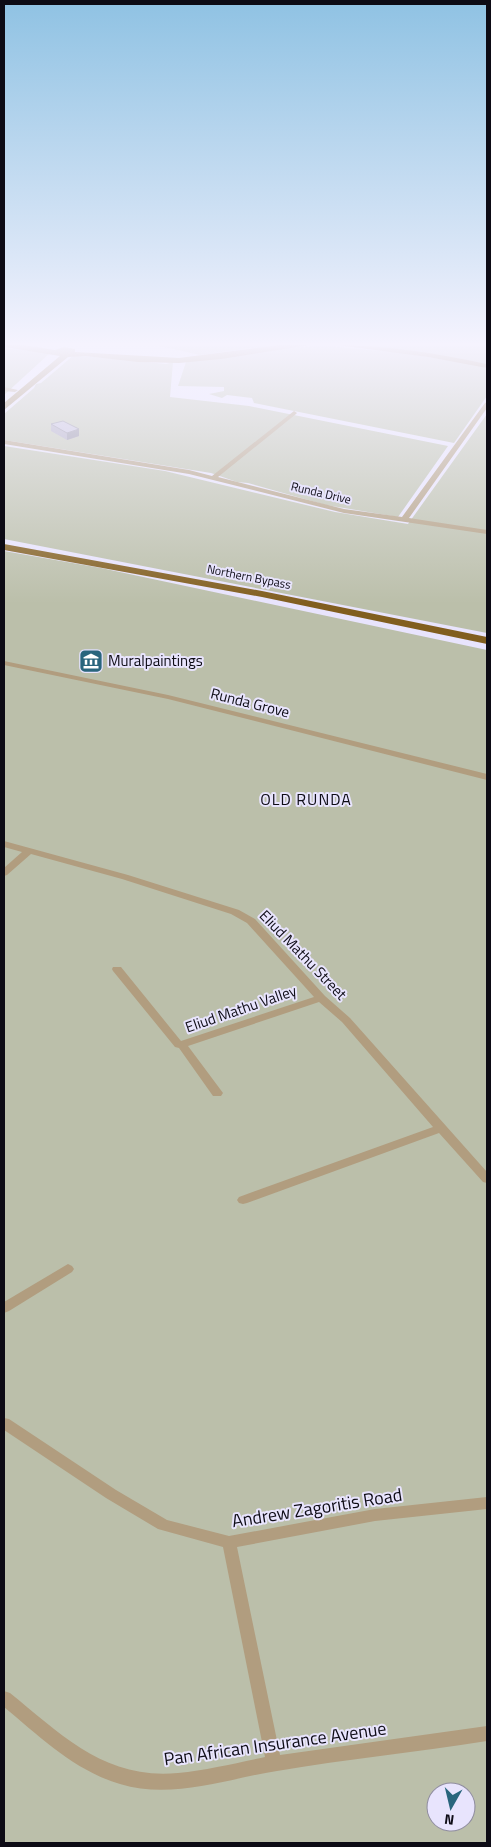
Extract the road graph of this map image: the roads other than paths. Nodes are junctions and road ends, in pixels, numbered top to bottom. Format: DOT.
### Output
graph roads {
  1 [pos="271,431"];
  2 [pos="468,431"];
  3 [pos="4,442"];
  4 [pos="213,478"];
  5 [pos="404,520"];
  6 [pos="487,532"];
  7 [pos="4,543"];
  8 [pos="4,547"];
  9 [pos="17,549"];
  10 [pos="487,641"];
  11 [pos="4,663"];
  12 [pos="487,776"];
  13 [pos="4,844"];
  14 [pos="29,851"];
  15 [pos="4,873"];
  16 [pos="117,969"];
  17 [pos="321,998"];
  18 [pos="182,1045"];
  19 [pos="217,1093"];
  20 [pos="441,1128"];
  21 [pos="487,1178"];
  22 [pos="243,1200"];
  23 [pos="68,1269"];
  24 [pos="4,1308"];
  25 [pos="4,1423"];
  26 [pos="487,1503"];
  27 [pos="229,1542"];
  28 [pos="4,1698"];
  29 [pos="487,1734"];
  30 [pos="274,1763"];
  1 -- 4 [label="street"];
  2 -- 5 [label="street"];
  3 -- 4 [label="street, Runda Drive"];
  4 -- 5 [label="street, Runda Drive"];
  5 -- 6 [label="street, Runda Drive"];
  7 -- 9 [label="main road"];
  8 -- 9 [label="main road, Northern Bypass"];
  9 -- 10 [label="main road, Northern Bypass"];
  11 -- 12 [label="street, Runda Grove"];
  13 -- 14 [label="street, Eliud Mathu Street"];
  14 -- 15 [label="street"];
  14 -- 17 [label="street, Eliud Mathu Street"];
  16 -- 18 [label="street, Eliud Mathu Valley"];
  17 -- 18 [label="street, Eliud Mathu Valley"];
  17 -- 20 [label="street, Eliud Mathu Street"];
  18 -- 19 [label="street"];
  20 -- 21 [label="street, Eliud Mathu Street"];
  20 -- 22 [label="street"];
  23 -- 24 [label="street"];
  25 -- 27 [label="street, Andrew Zagoritis Road"];
  26 -- 27 [label="street, Andrew Zagoritis Road"];
  27 -- 30 [label="street"];
  28 -- 30 [label="street, Pan African Insurance Avenue"];
  29 -- 30 [label="street, Pan African Insurance Avenue"];
}
